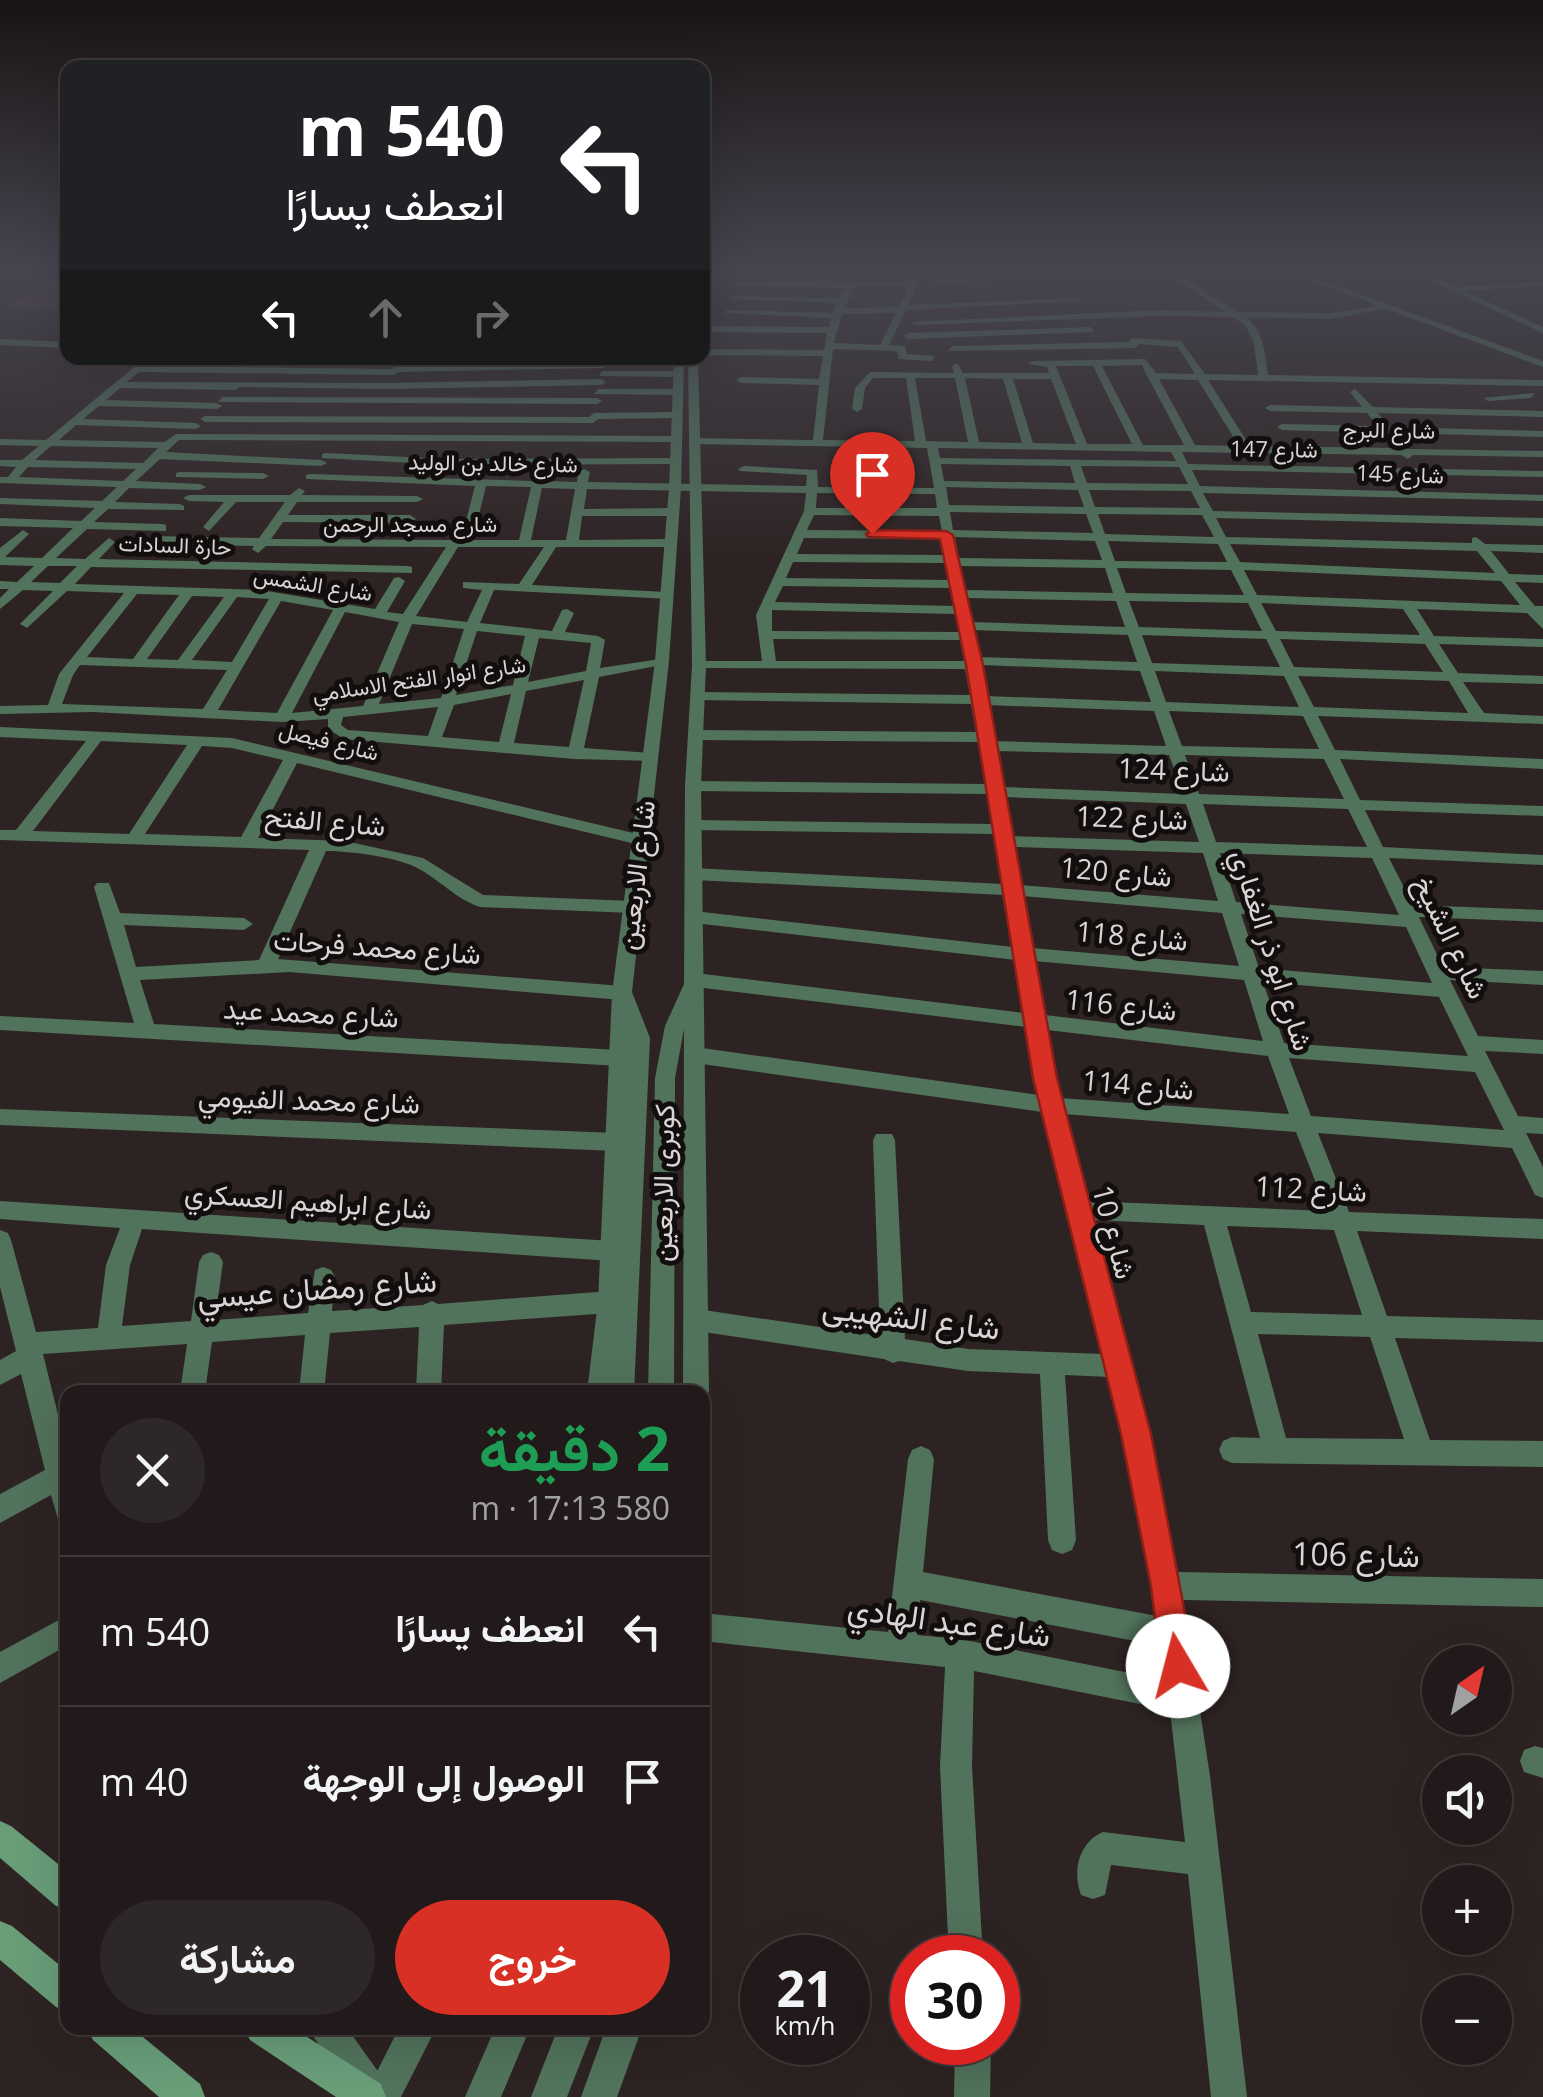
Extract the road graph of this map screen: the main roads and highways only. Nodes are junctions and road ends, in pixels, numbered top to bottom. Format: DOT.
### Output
graph roads {
  1 [pos="0,1837"];
  2 [pos="60,1887"];
  3 [pos="0,1938"];
  4 [pos="60,1989"];
  5 [pos="113,2035"];
  6 [pos="273,2035"];
  7 [pos="187,2097"];
  8 [pos="371,2097"];
  1 -- 2 [label="main road"];
  3 -- 4 [label="main road"];
  5 -- 7 [label="main road"];
  6 -- 8 [label="main road"];
}
